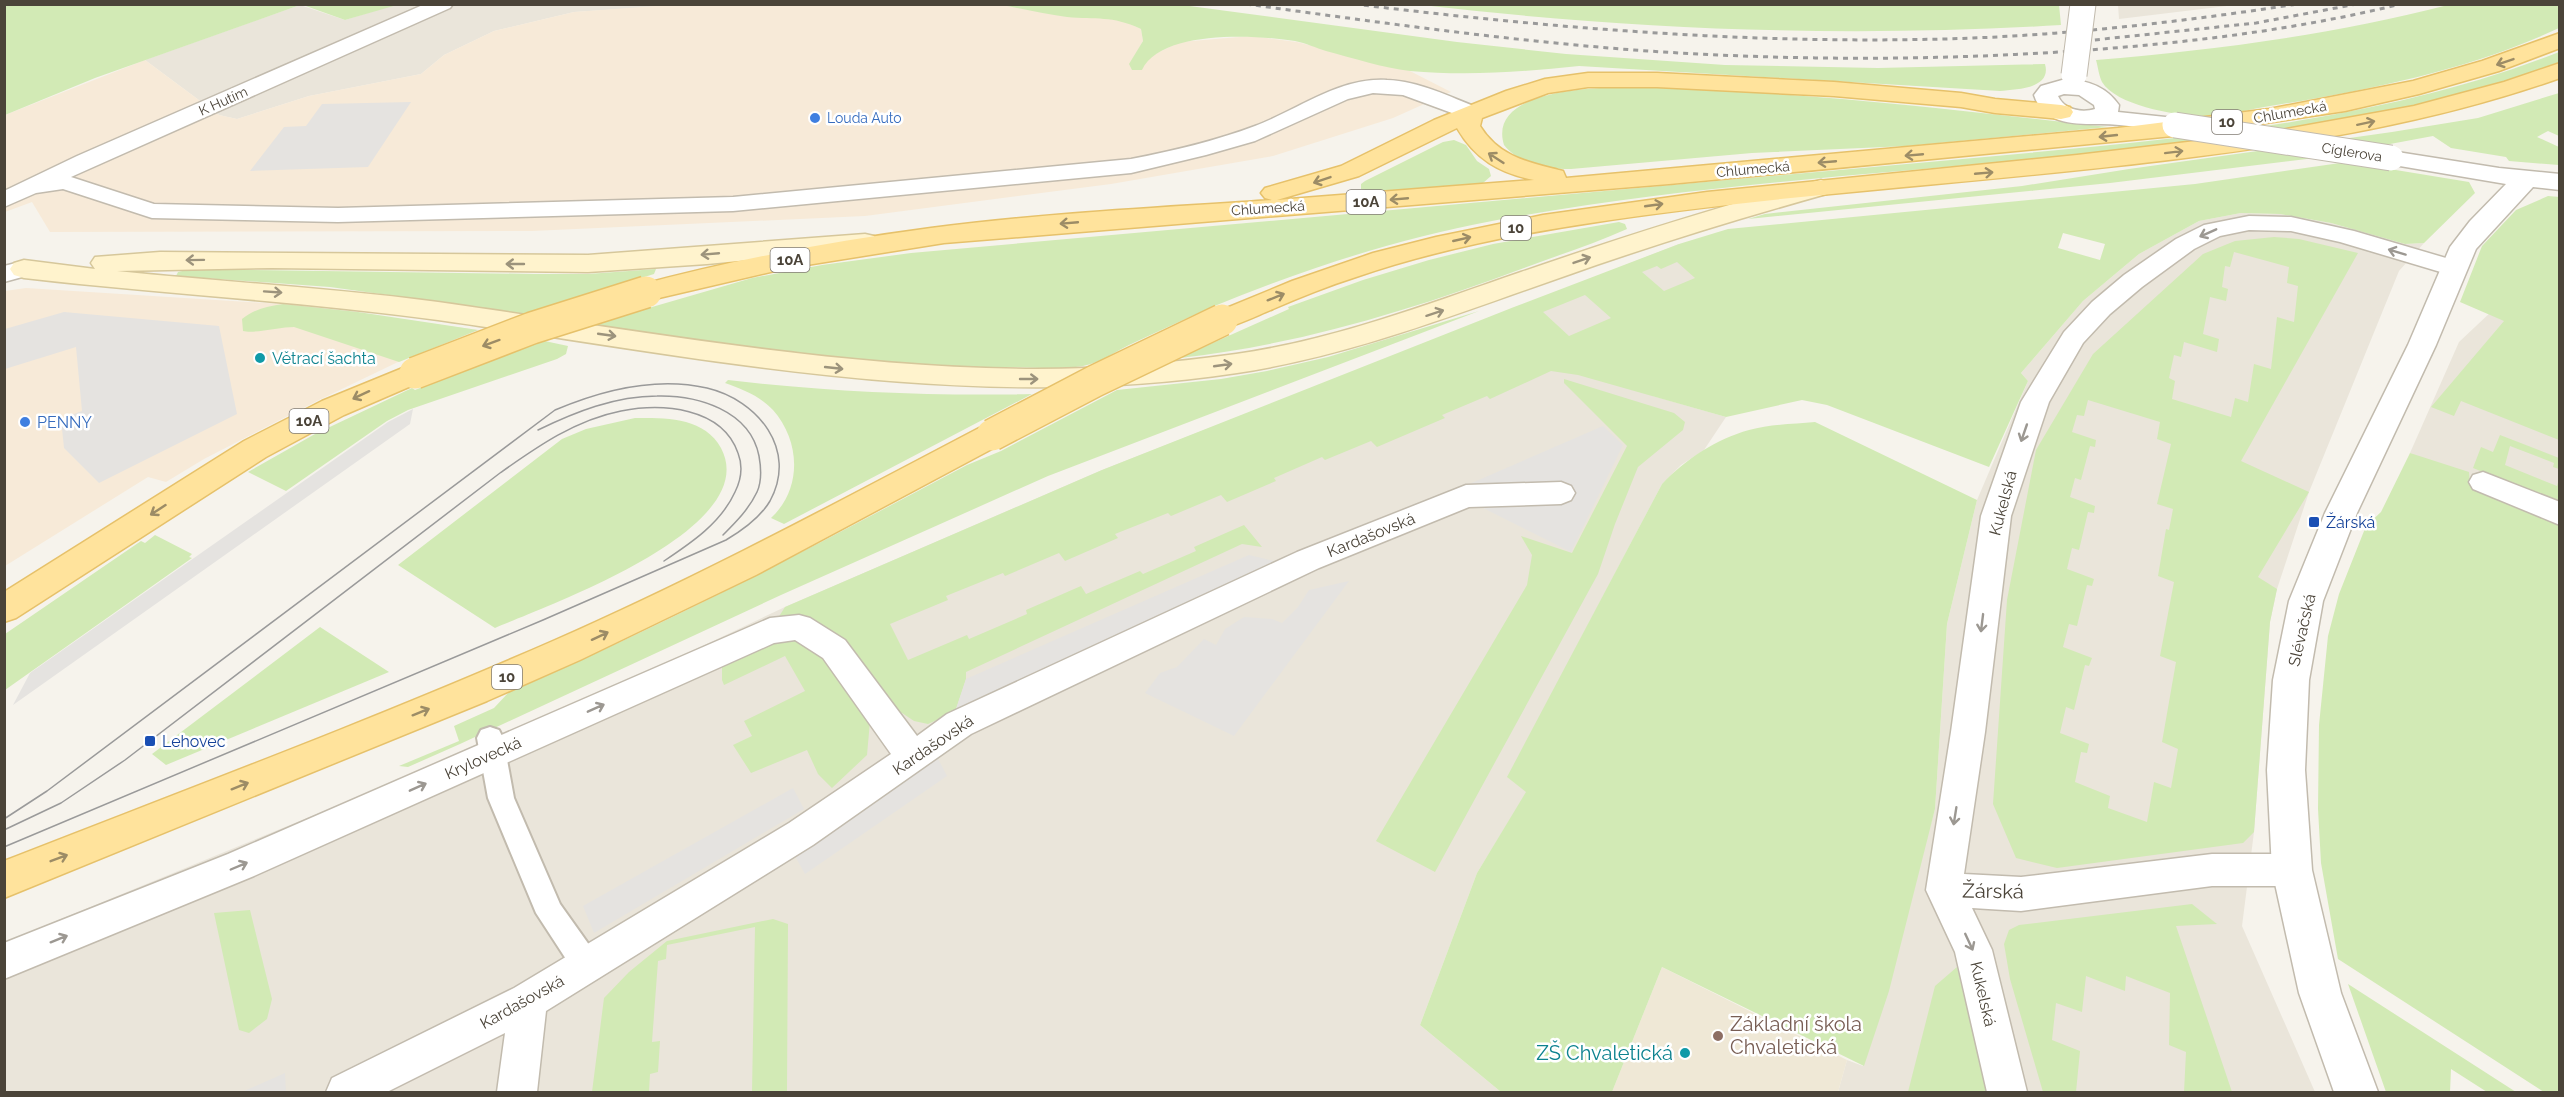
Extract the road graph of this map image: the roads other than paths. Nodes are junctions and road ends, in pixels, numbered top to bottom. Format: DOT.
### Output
graph roads {
  1 [pos="443,4"];
  2 [pos="2083,4"];
  3 [pos="2559,40"];
  4 [pos="2559,70"];
  5 [pos="2065,84"];
  6 [pos="1961,100"];
  7 [pos="2061,112"];
  8 [pos="2104,112"];
  9 [pos="1471,113"];
  10 [pos="2512,178"];
  11 [pos="1604,181"];
  12 [pos="2559,182"];
  13 [pos="32,187"];
  14 [pos="1821,189"];
  15 [pos="4,200"];
  16 [pos="1127,218"];
  17 [pos="936,236"];
  18 [pos="2454,268"];
  19 [pos="11,271"];
  20 [pos="2482,482"];
  21 [pos="1561,493"];
  22 [pos="2559,514"];
  23 [pos="12,603"];
  24 [pos="492,746"];
  25 [pos="913,758"];
  26 [pos="2292,870"];
  27 [pos="4,880"];
  28 [pos="1944,890"];
  29 [pos="4,961"];
  30 [pos="586,966"];
  31 [pos="528,1001"];
  32 [pos="345,1092"];
  33 [pos="517,1092"];
  34 [pos="2007,1092"];
  35 [pos="2356,1092"];
  1 -- 13 [label="street, K Hutím"];
  2 -- 5 [label="street, bridge"];
  3 -- 11 [label="main road, Chlumecká / 10, one-way"];
  14 -- 4 [label="main road, Chlumecká / 10, one-way"];
  5 -- 6 [label="main road"];
  5 -- 7 [label="street"];
  5 -- 8 [label="street"];
  6 -- 7 [label="main road"];
  6 -- 9 [label="main road"];
  7 -- 8 [label="street, Cíglerova"];
  8 -- 10 [label="street, Cíglerova, bridge"];
  11 -- 9 [label="main road, 10, one-way"];
  9 -- 13 [label="street"];
  9 -- 16 [label="main road, one-way"];
  10 -- 12 [label="street, Cíglerova"];
  10 -- 18 [label="street, Slévačská"];
  11 -- 16 [label="main road, Chlumecká / 10A, one-way"];
  13 -- 15 [label="street, K Hutím"];
  19 -- 14 [label="main road, one-way"];
  27 -- 14 [label="main road, Chlumecká / 10, one-way, bridge"];
  16 -- 17 [label="main road, Chlumecká / 10A, one-way"];
  17 -- 19 [label="main road, one-way"];
  17 -- 23 [label="main road, 10A, one-way, bridge"];
  18 -- 26 [label="street, Slévačská"];
  18 -- 28 [label="street, Kukelská, one-way"];
  20 -- 22 [label="street"];
  21 -- 25 [label="street, Kardašovská"];
  24 -- 25 [label="street, Krylovecká, one-way"];
  29 -- 24 [label="street, Krylovecká, one-way"];
  24 -- 30 [label="street"];
  25 -- 30 [label="street, Kardašovská"];
  26 -- 28 [label="street, Žárská"];
  26 -- 35 [label="street, Slévačská"];
  28 -- 34 [label="street, Kukelská, one-way"];
  30 -- 31 [label="street, Kardašovská"];
  31 -- 32 [label="street, Kardašovská"];
  31 -- 33 [label="street"];
}
